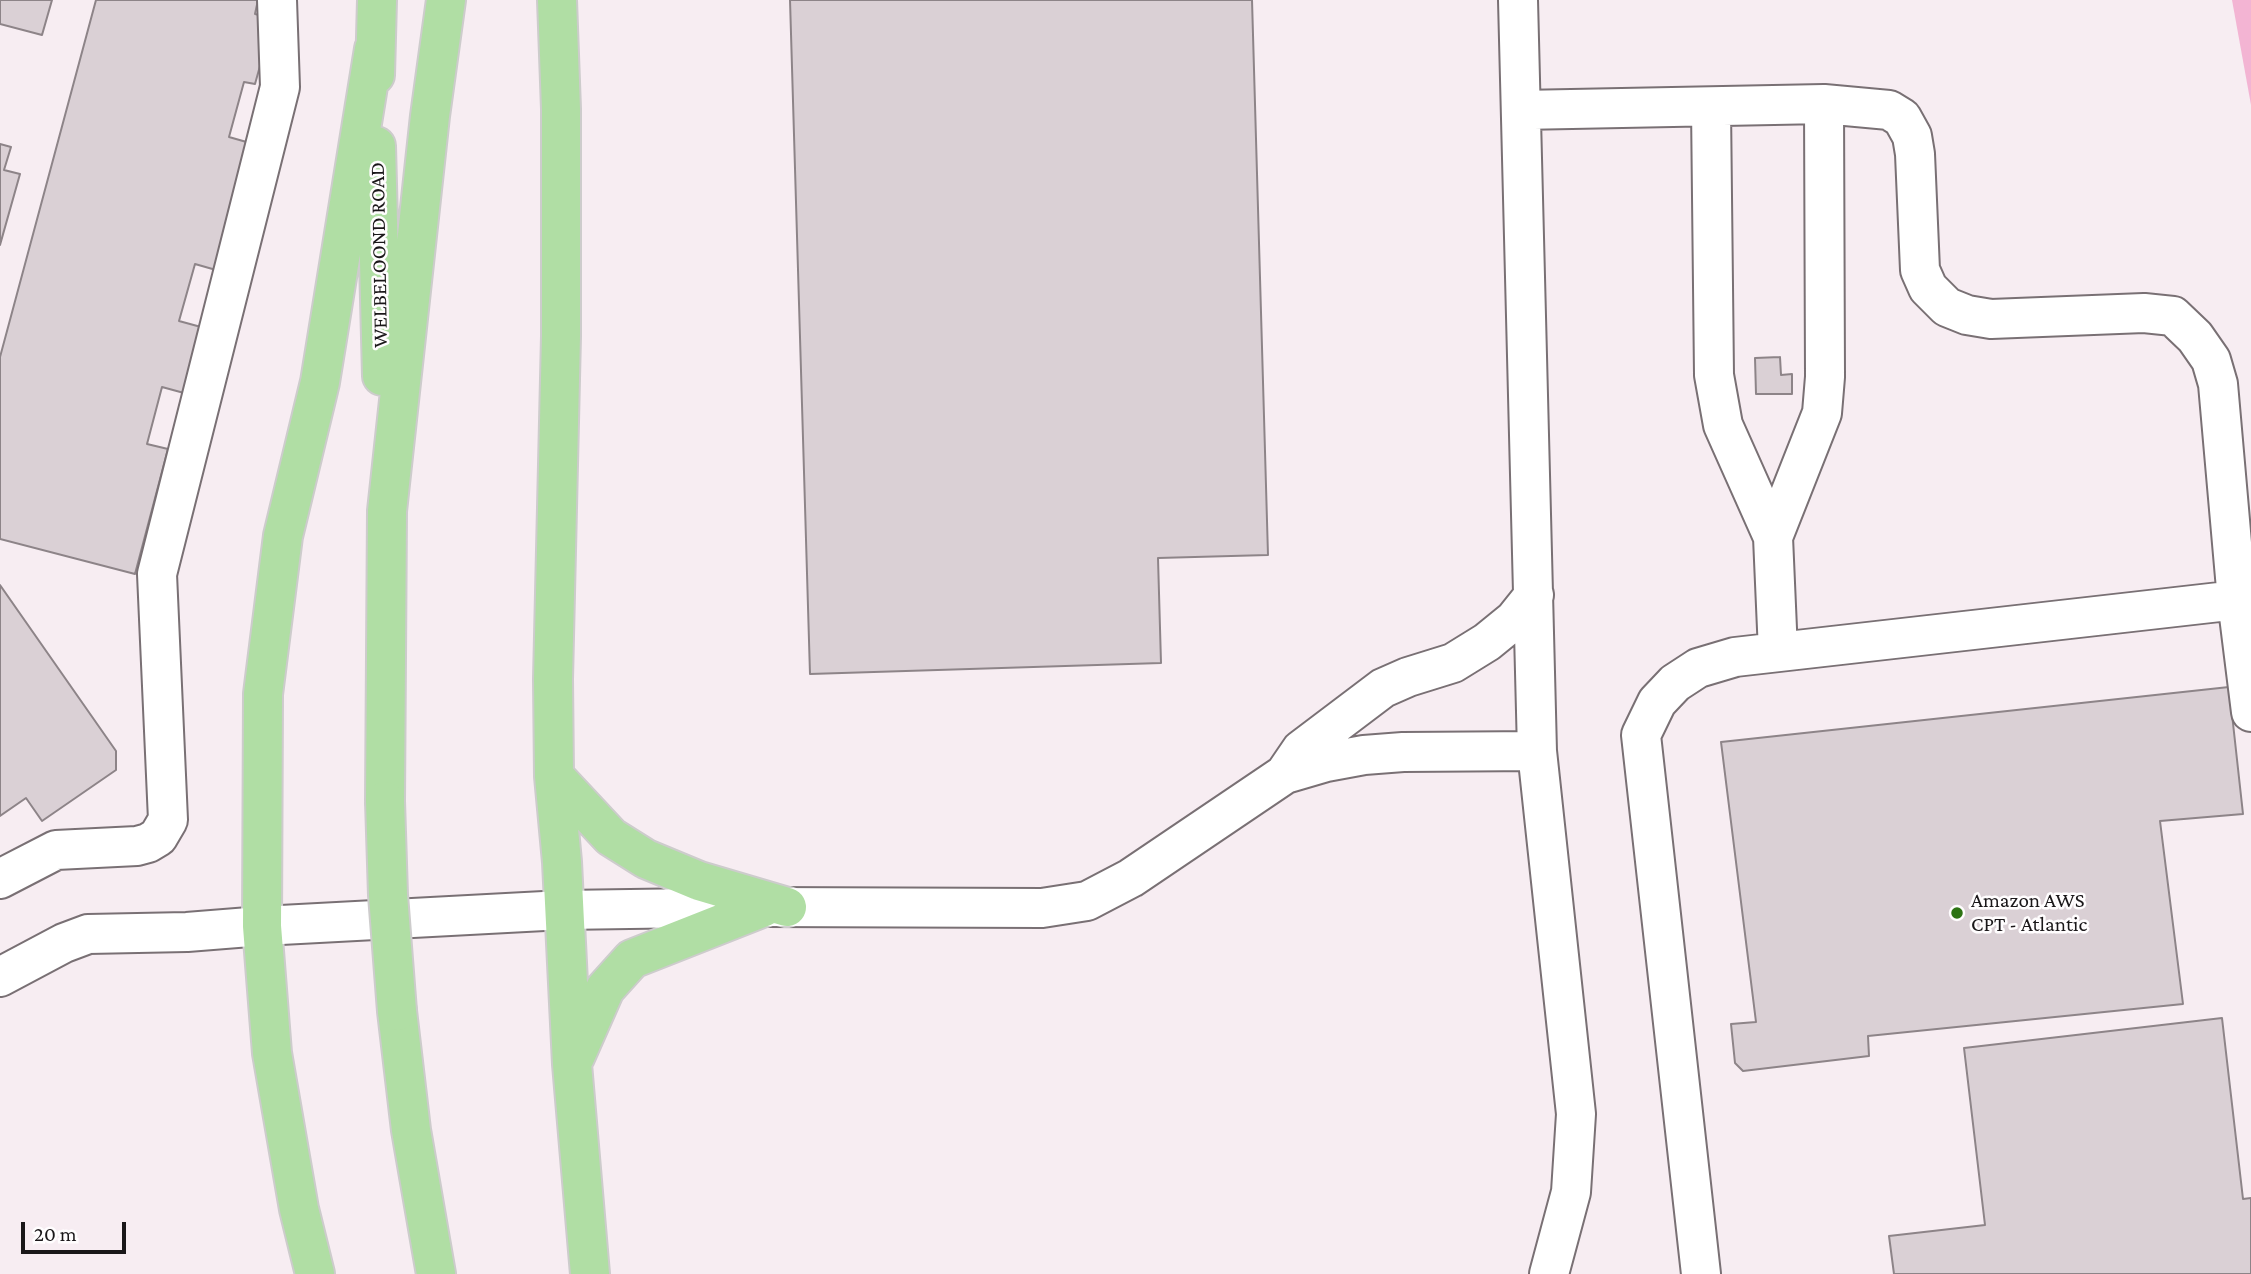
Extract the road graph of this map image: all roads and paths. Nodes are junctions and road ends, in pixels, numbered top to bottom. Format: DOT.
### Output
graph roads {
  1 [pos="276,0"];
  2 [pos="377,0"];
  3 [pos="446,0"];
  4 [pos="557,0"];
  5 [pos="1518,0"];
  6 [pos="374,49"];
  7 [pos="1824,104"];
  8 [pos="1711,107"];
  9 [pos="1521,110"];
  10 [pos="387,511"];
  11 [pos="1773,537"];
  12 [pos="1534,595"];
  13 [pos="2237,600"];
  14 [pos="1778,652"];
  15 [pos="2251,712"];
  16 [pos="1536,751"];
  17 [pos="1285,774"];
  18 [pos="554,776"];
  19 [pos="0,878"];
  20 [pos="775,906"];
  21 [pos="563,910"];
  22 [pos="262,926"];
  23 [pos="0,977"];
  24 [pos="572,1064"];
  25 [pos="315,1274"];
  26 [pos="436,1274"];
  27 [pos="590,1274"];
  28 [pos="1549,1274"];
  29 [pos="1701,1274"];
  1 -- 19 [label="street"];
  2 -- 6 [label="main road, WELBELOOND ROAD"];
  3 -- 10 [label="main road"];
  4 -- 18 [label="main road"];
  5 -- 9 [label="street"];
  6 -- 10 [label="main road, WELBELOOND ROAD"];
  6 -- 22 [label="main road"];
  7 -- 8 [label="street"];
  7 -- 11 [label="street"];
  7 -- 13 [label="street"];
  8 -- 9 [label="street"];
  8 -- 11 [label="street"];
  9 -- 12 [label="street"];
  10 -- 26 [label="main road, bridge"];
  11 -- 14 [label="street"];
  12 -- 16 [label="street"];
  12 -- 17 [label="street"];
  13 -- 14 [label="street"];
  13 -- 15 [label="street"];
  14 -- 29 [label="street"];
  16 -- 17 [label="street"];
  16 -- 28 [label="street"];
  17 -- 20 [label="street"];
  18 -- 20 [label="main road"];
  18 -- 21 [label="main road"];
  20 -- 21 [label="street"];
  20 -- 24 [label="main road"];
  21 -- 22 [label="street"];
  21 -- 24 [label="main road"];
  22 -- 23 [label="street"];
  22 -- 25 [label="main road"];
  24 -- 27 [label="main road"];
}
